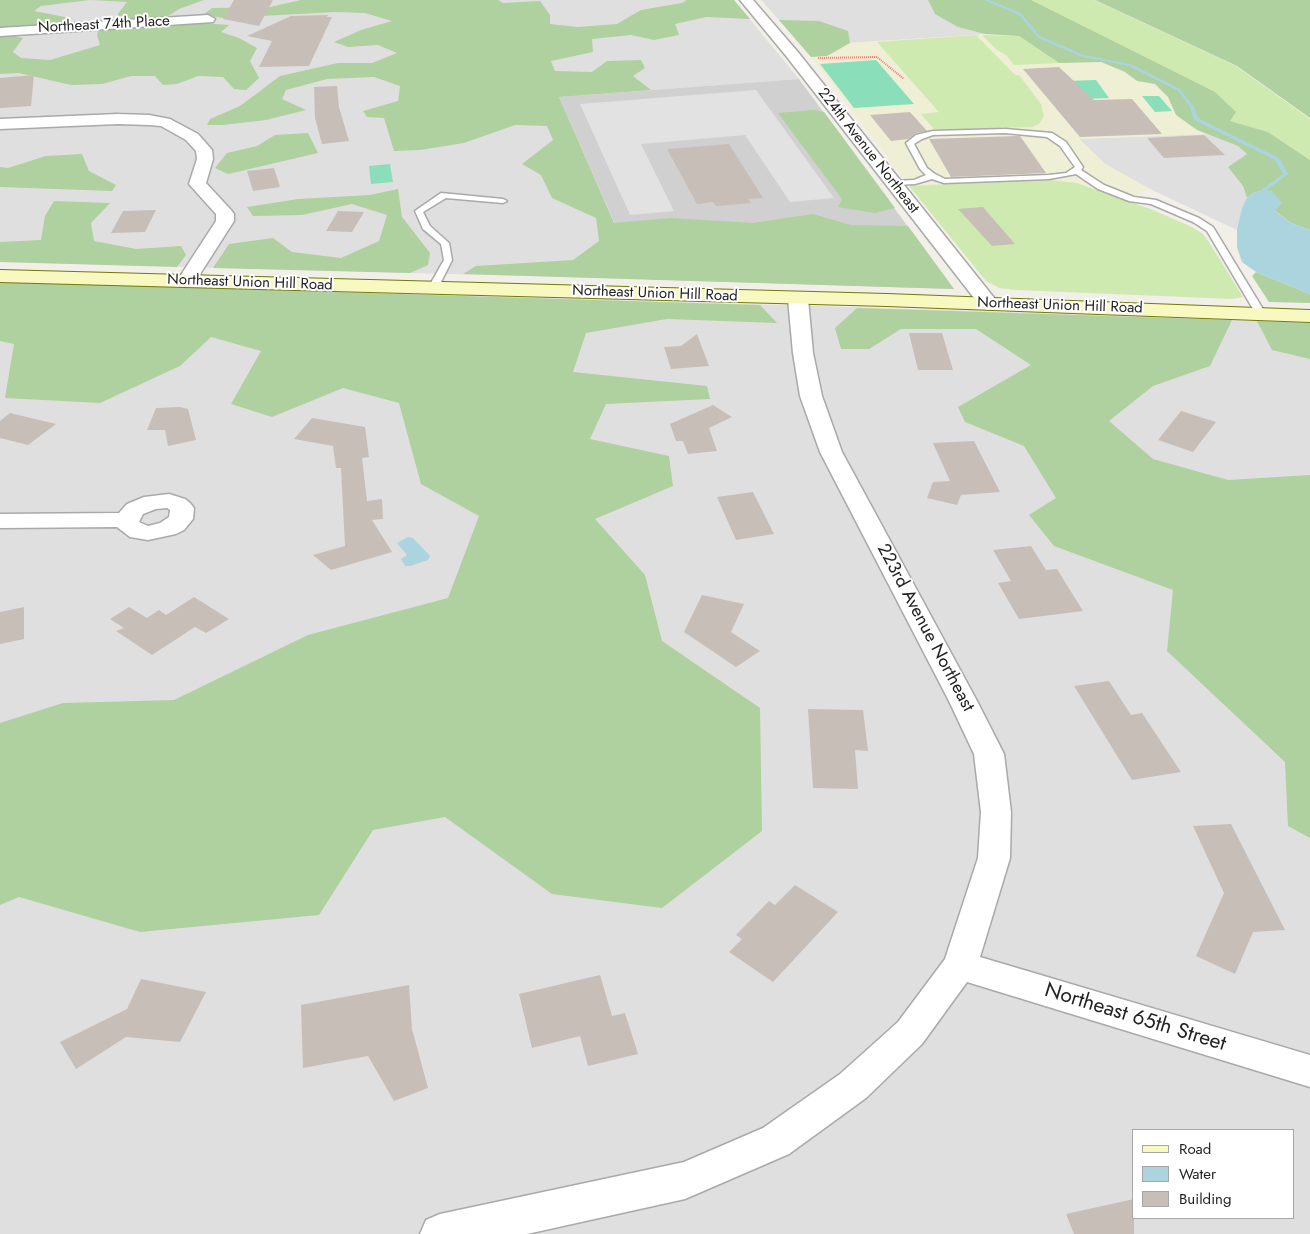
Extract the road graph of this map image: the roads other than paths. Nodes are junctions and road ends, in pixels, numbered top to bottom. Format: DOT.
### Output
graph roads {
  1 [pos="746,0"];
  2 [pos="208,19"];
  3 [pos="0,32"];
  4 [pos="0,124"];
  5 [pos="1077,171"];
  6 [pos="932,176"];
  7 [pos="894,183"];
  8 [pos="503,201"];
  9 [pos="0,276"];
  10 [pos="186,281"];
  11 [pos="433,288"];
  12 [pos="798,299"];
  13 [pos="988,304"];
  14 [pos="1261,314"];
  15 [pos="1310,316"];
  16 [pos="127,520"];
  17 [pos="0,521"];
  18 [pos="960,964"];
  19 [pos="1310,1071"];
  20 [pos="440,1234"];
  1 -- 7 [label="street, 224th Avenue Northeast"];
  2 -- 3 [label="street, Northeast 74th Place"];
  4 -- 10 [label="street"];
  5 -- 6 [label="lane"];
  5 -- 6 [label="lane"];
  5 -- 14 [label="lane"];
  6 -- 7 [label="lane"];
  7 -- 13 [label="street, 224th Avenue Northeast"];
  8 -- 11 [label="lane"];
  9 -- 10 [label="street, Northeast Union Hill Road"];
  10 -- 11 [label="street, Northeast Union Hill Road"];
  11 -- 12 [label="street, Northeast Union Hill Road"];
  12 -- 13 [label="street, Northeast Union Hill Road"];
  12 -- 18 [label="street, 223rd Avenue Northeast"];
  13 -- 14 [label="street, Northeast Union Hill Road"];
  14 -- 15 [label="street, Northeast Union Hill Road"];
  16 -- 17 [label="street"];
  18 -- 19 [label="street, Northeast 65th Street"];
  18 -- 20 [label="street, 223rd Avenue Northeast"];
}
